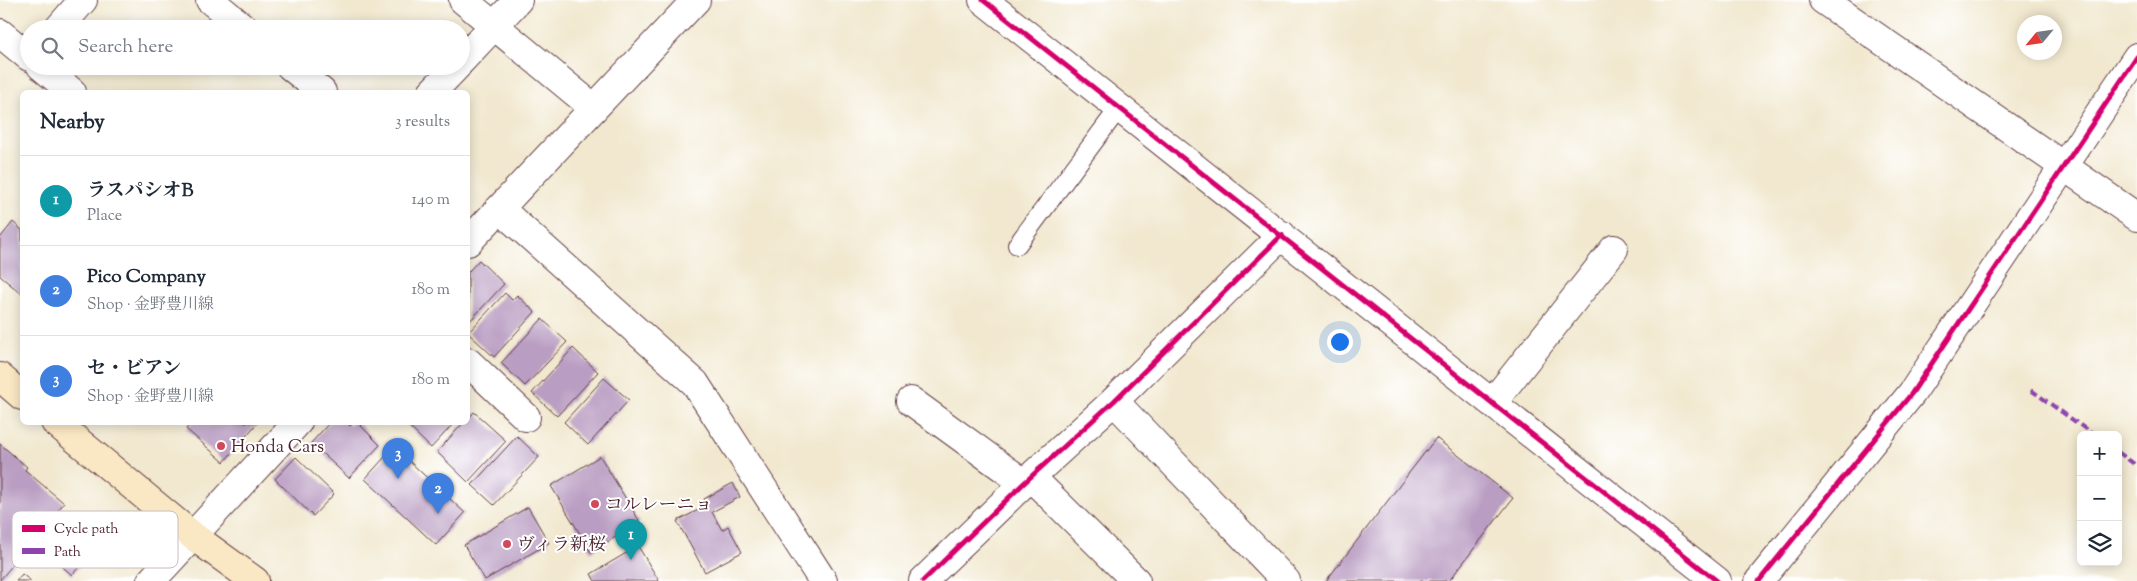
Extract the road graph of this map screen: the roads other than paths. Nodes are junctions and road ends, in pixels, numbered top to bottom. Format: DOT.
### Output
graph roads {
  1 [pos="82,0"];
  2 [pos="210,0"];
  3 [pos="463,0"];
  4 [pos="518,0"];
  5 [pos="696,0"];
  6 [pos="983,0"];
  7 [pos="1823,0"];
  8 [pos="65,20"];
  9 [pos="234,20"];
  10 [pos="495,25"];
  11 [pos="0,33"];
  12 [pos="20,49"];
  13 [pos="470,51"];
  14 [pos="2137,57"];
  15 [pos="52,75"];
  16 [pos="301,75"];
  17 [pos="448,75"];
  18 [pos="70,90"];
  19 [pos="320,90"];
  20 [pos="434,90"];
  21 [pos="594,108"];
  22 [pos="1120,108"];
  23 [pos="2063,166"];
  24 [pos="500,209"];
  25 [pos="2137,217"];
  26 [pos="1282,235"];
  27 [pos="470,240"];
  28 [pos="1017,246"];
  29 [pos="1614,249"];
  30 [pos="470,364"];
  31 [pos="0,377"];
  32 [pos="20,394"];
  33 [pos="911,401"];
  34 [pos="1114,401"];
  35 [pos="1493,402"];
  36 [pos="526,417"];
  37 [pos="59,425"];
  38 [pos="295,425"];
  39 [pos="1027,480"];
  40 [pos="163,511"];
  41 [pos="178,524"];
  42 [pos="193,536"];
  43 [pos="178,552"];
  44 [pos="163,568"];
  45 [pos="151,581"];
  46 [pos="255,581"];
  47 [pos="823,581"];
  48 [pos="923,581"];
  49 [pos="1136,581"];
  50 [pos="1286,581"];
  51 [pos="1717,581"];
  52 [pos="1759,581"];
  1 -- 8 [label="street"];
  2 -- 9 [label="street"];
  3 -- 10 [label="street"];
  4 -- 10 [label="street"];
  5 -- 21 [label="street"];
  6 -- 22 [label="street"];
  7 -- 23 [label="street"];
  10 -- 13 [label="street"];
  10 -- 21 [label="street"];
  11 -- 12 [label="street"];
  14 -- 23 [label="street"];
  15 -- 18 [label="street"];
  16 -- 19 [label="street"];
  17 -- 20 [label="street"];
  21 -- 24 [label="street"];
  22 -- 26 [label="street"];
  22 -- 28 [label="lane"];
  23 -- 25 [label="street"];
  23 -- 52 [label="street"];
  24 -- 27 [label="street"];
  24 -- 47 [label="street"];
  26 -- 34 [label="street"];
  26 -- 35 [label="street"];
  29 -- 35 [label="street"];
  30 -- 36 [label="street"];
  31 -- 32 [label="main road"];
  33 -- 39 [label="street"];
  34 -- 39 [label="street"];
  34 -- 50 [label="street"];
  35 -- 51 [label="street"];
  37 -- 40 [label="main road"];
  38 -- 42 [label="street"];
  39 -- 48 [label="street"];
  39 -- 49 [label="street"];
  41 -- 42 [label="main road"];
  42 -- 43 [label="street"];
  42 -- 46 [label="main road"];
  44 -- 45 [label="street"];
}
